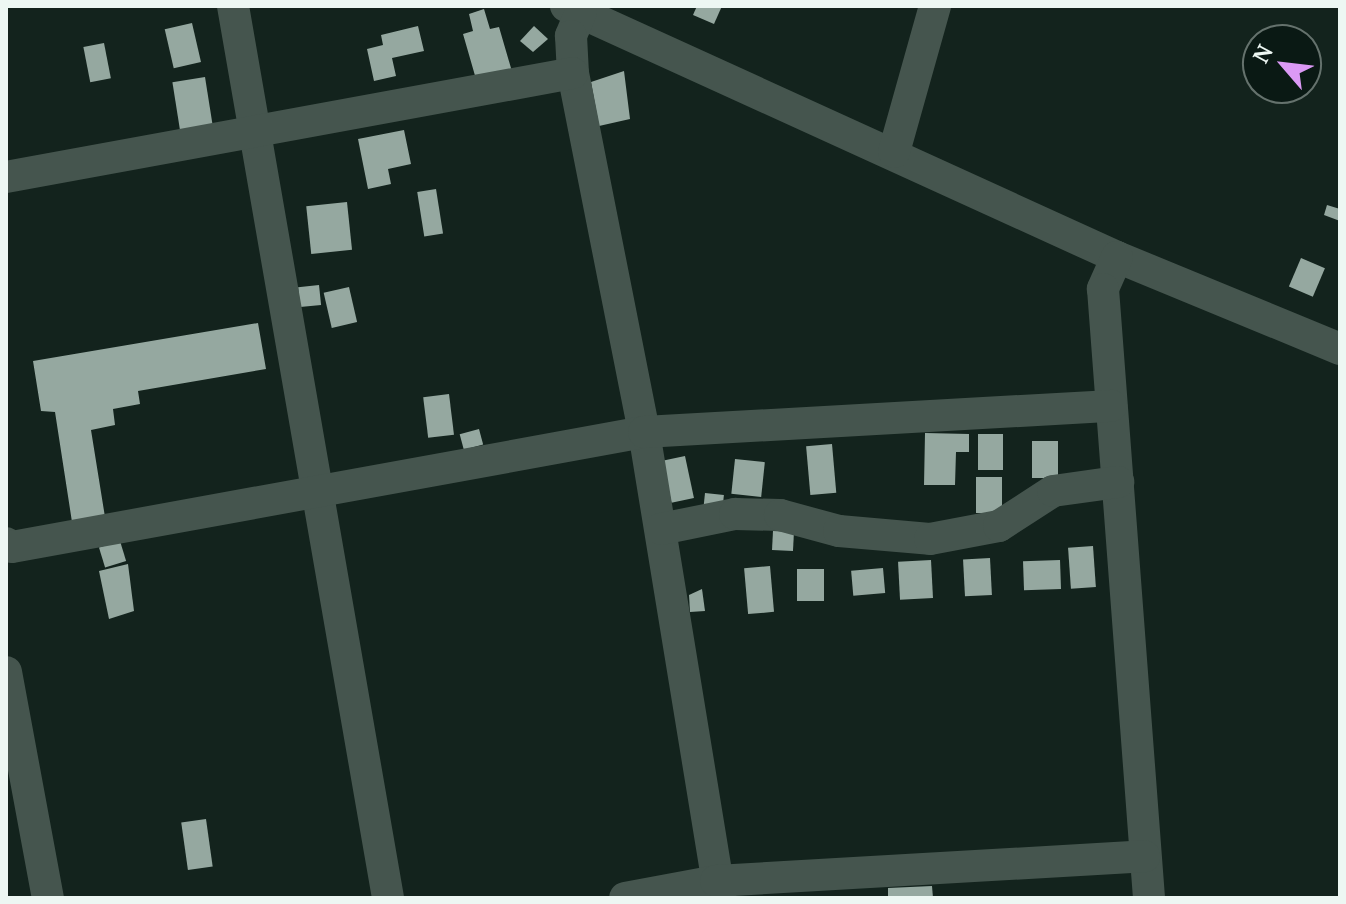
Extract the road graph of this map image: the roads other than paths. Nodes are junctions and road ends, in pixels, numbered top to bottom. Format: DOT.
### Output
graph roads {
  1 [pos="233,6"];
  2 [pos="935,6"];
  3 [pos="573,9"];
  4 [pos="573,73"];
  5 [pos="254,136"];
  6 [pos="894,152"];
  7 [pos="6,177"];
  8 [pos="1117,257"];
  9 [pos="1340,349"];
  10 [pos="1111,406"];
  11 [pos="644,432"];
  12 [pos="1118,482"];
  13 [pos="320,492"];
  14 [pos="661,529"];
  15 [pos="6,543"];
  16 [pos="6,672"];
  17 [pos="1144,856"];
  18 [pos="718,890"];
  19 [pos="48,898"];
  20 [pos="388,898"];
  21 [pos="625,898"];
  22 [pos="1149,898"];
  1 -- 5 [label="street"];
  2 -- 6 [label="street"];
  3 -- 4 [label="street"];
  3 -- 6 [label="street"];
  4 -- 5 [label="street"];
  4 -- 11 [label="street"];
  5 -- 7 [label="street"];
  5 -- 13 [label="street"];
  6 -- 8 [label="street"];
  8 -- 9 [label="street"];
  8 -- 10 [label="street"];
  10 -- 11 [label="street"];
  10 -- 12 [label="street"];
  11 -- 13 [label="street"];
  11 -- 14 [label="street"];
  12 -- 14 [label="street"];
  12 -- 17 [label="street"];
  13 -- 15 [label="street"];
  13 -- 20 [label="street"];
  14 -- 18 [label="street"];
  16 -- 19 [label="street"];
  17 -- 18 [label="street"];
  17 -- 22 [label="street"];
  18 -- 21 [label="street"];
}
